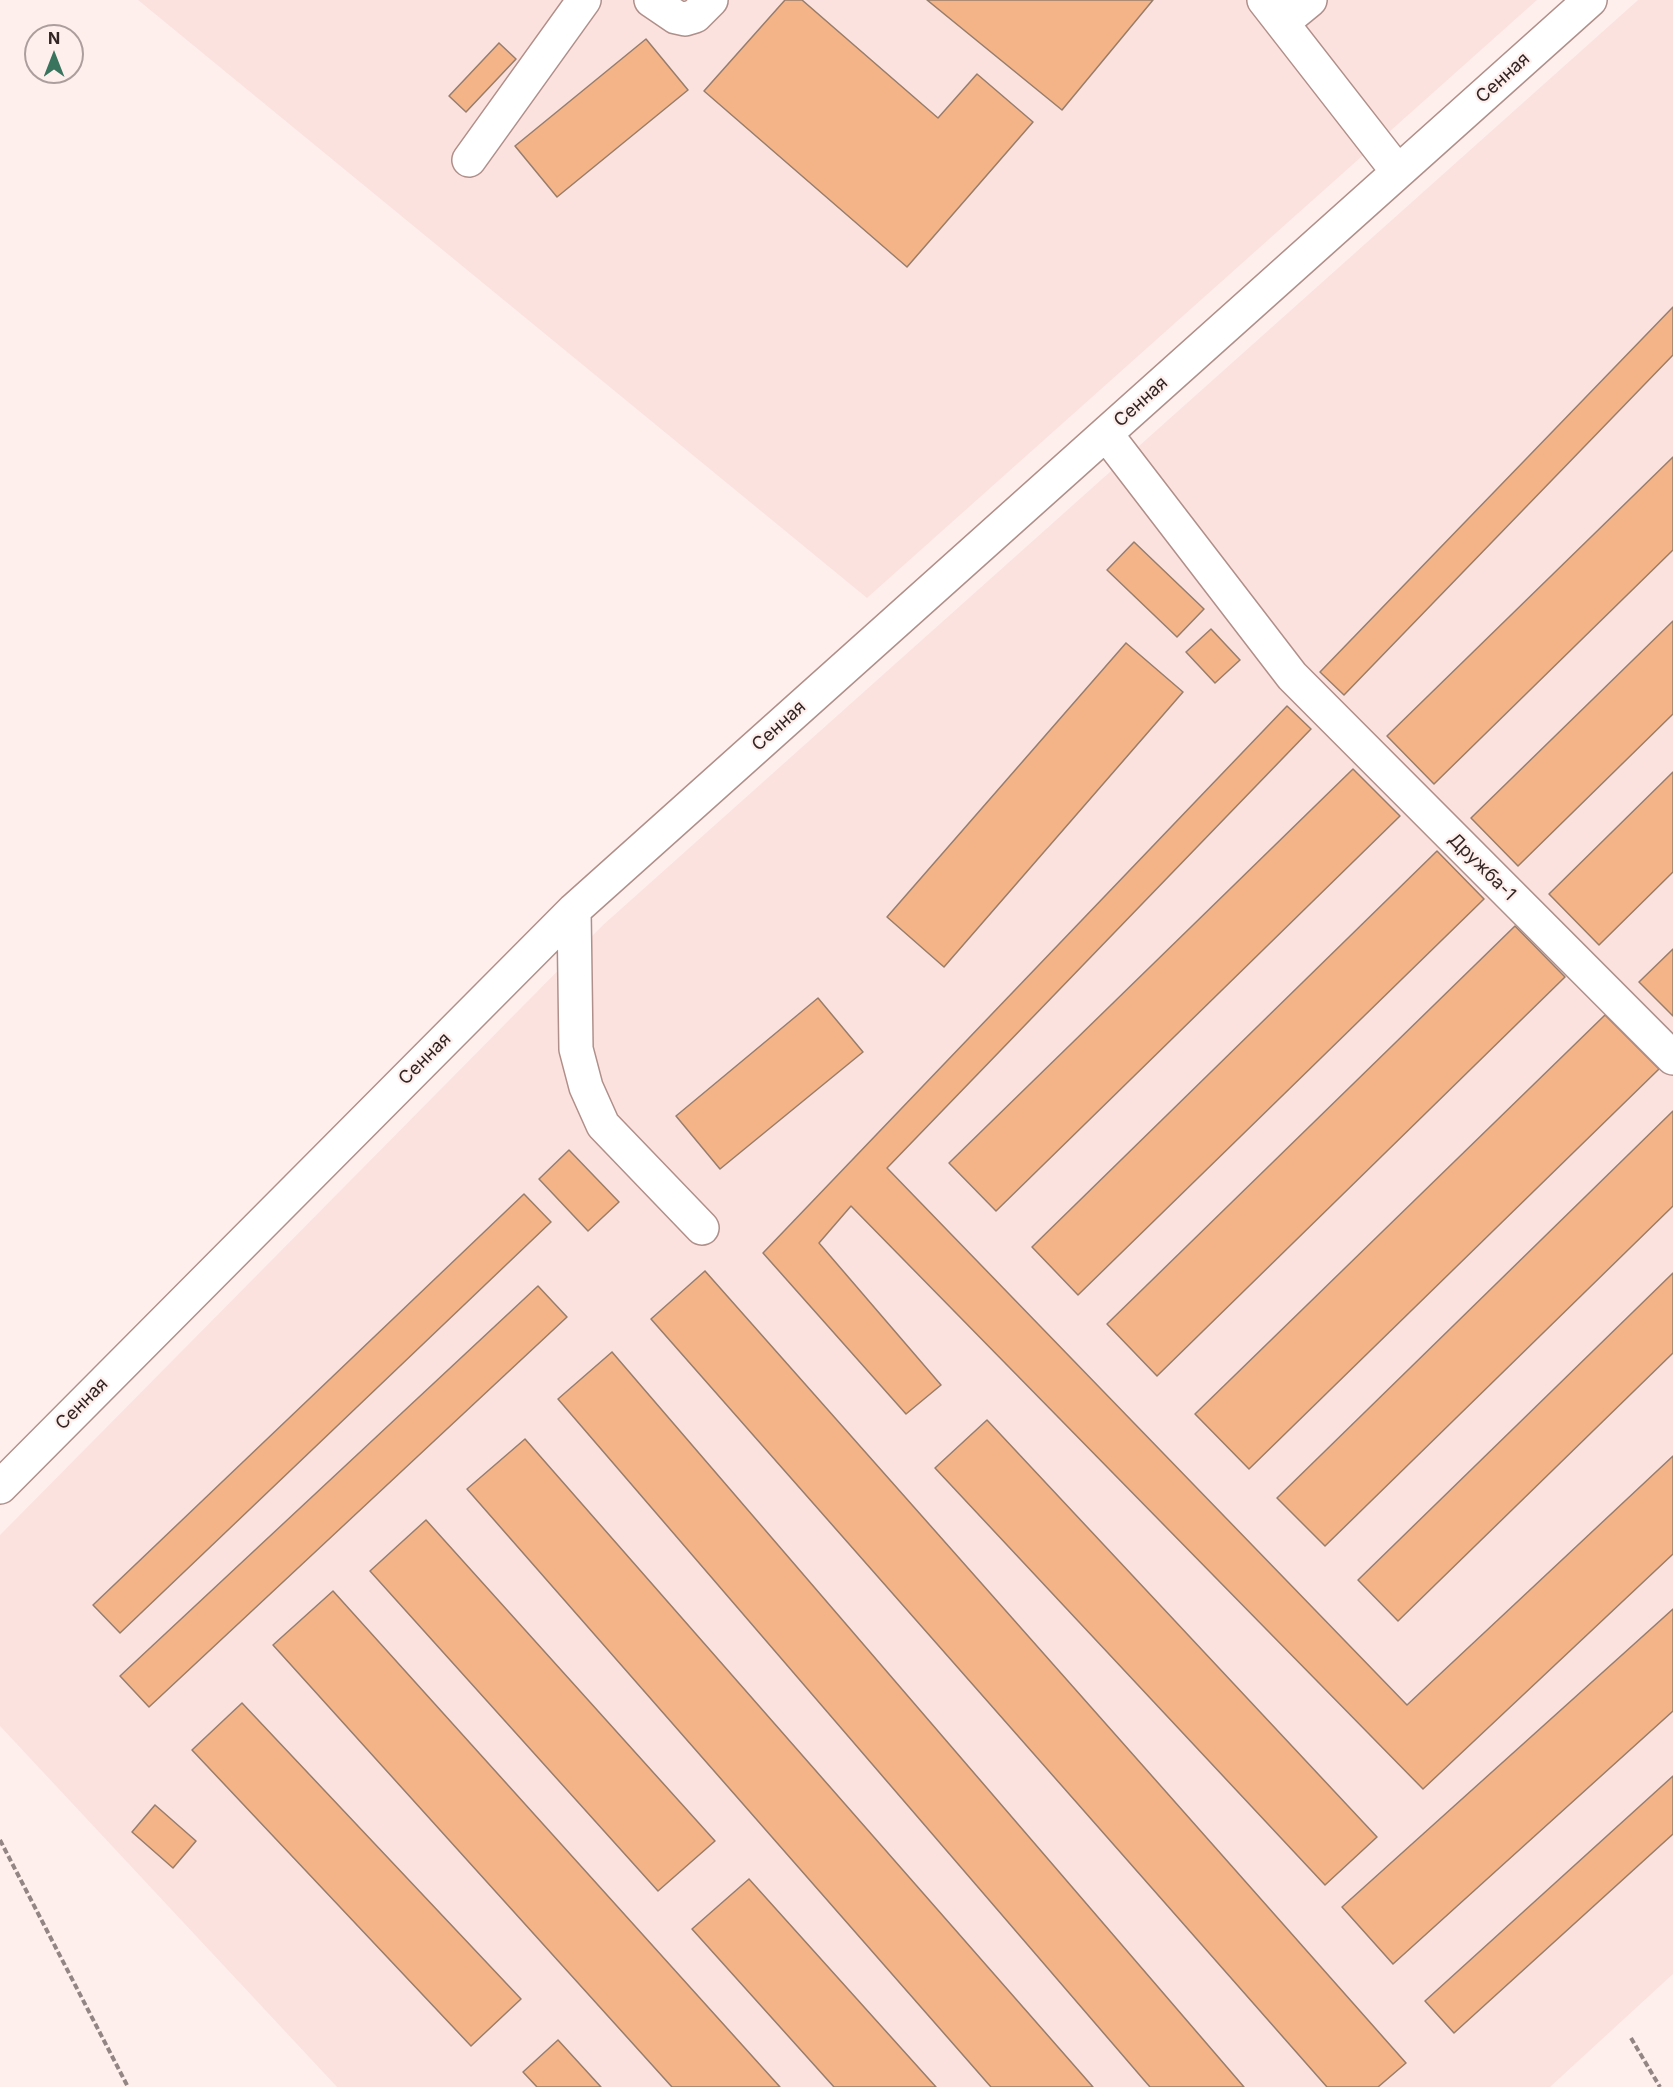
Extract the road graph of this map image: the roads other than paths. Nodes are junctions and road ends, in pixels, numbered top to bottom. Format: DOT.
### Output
graph roads {
  1 [pos="584,0"];
  2 [pos="651,0"];
  3 [pos="711,0"];
  4 [pos="1310,0"];
  5 [pos="1590,0"];
  6 [pos="1273,12"];
  7 [pos="469,160"];
  8 [pos="1398,172"];
  9 [pos="1106,434"];
  10 [pos="574,910"];
  11 [pos="1673,1058"];
  12 [pos="702,1228"];
  13 [pos="0,1487"];
  1 -- 7 [label="lane"];
  2 -- 3 [label="lane"];
  4 -- 6 [label="lane"];
  5 -- 8 [label="lane, Сенная"];
  6 -- 8 [label="lane"];
  8 -- 9 [label="lane, Сенная"];
  9 -- 10 [label="lane, Сенная"];
  9 -- 11 [label="lane, Дружба-1"];
  10 -- 12 [label="lane"];
  10 -- 13 [label="lane, Сенная"];
}
